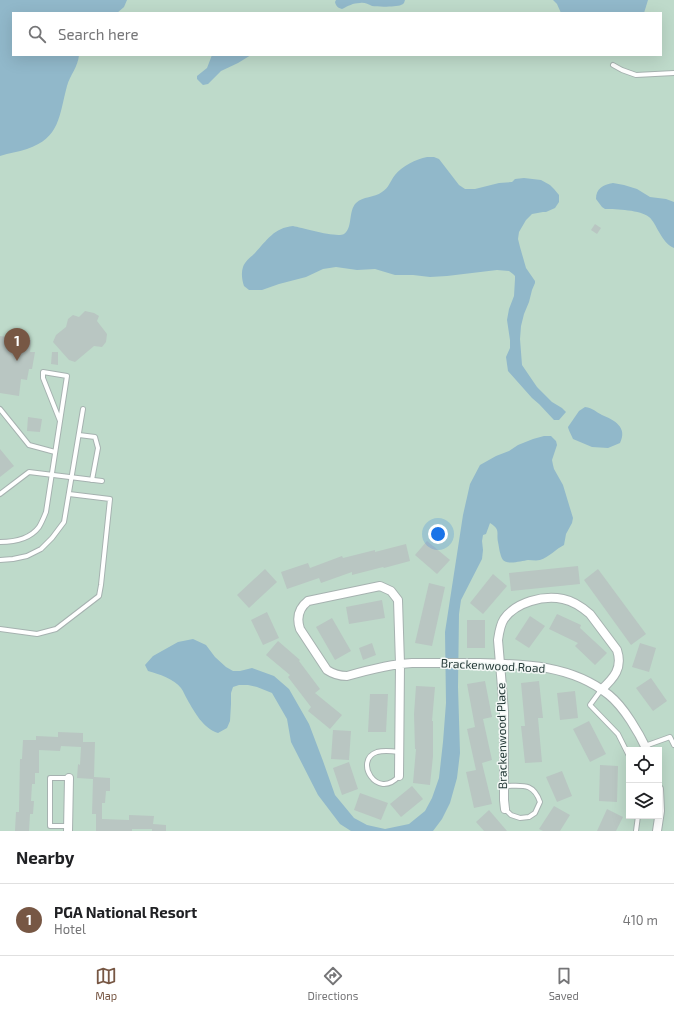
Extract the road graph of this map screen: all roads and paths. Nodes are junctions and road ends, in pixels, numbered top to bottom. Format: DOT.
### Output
graph roads {
  1 [pos="613,65"];
  2 [pos="674,73"];
  3 [pos="0,408"];
  4 [pos="84,409"];
  5 [pos="60,421"];
  6 [pos="79,435"];
  7 [pos="55,452"];
  8 [pos="52,475"];
  9 [pos="72,477"];
  10 [pos="92,480"];
  11 [pos="102,481"];
  12 [pos="0,494"];
  13 [pos="69,494"];
  14 [pos="0,542"];
  15 [pos="0,560"];
  16 [pos="0,629"];
  17 [pos="400,664"];
  18 [pos="500,664"];
  19 [pos="601,690"];
  20 [pos="674,746"];
  21 [pos="645,747"];
  22 [pos="648,747"];
  23 [pos="626,750"];
  24 [pos="399,752"];
  25 [pos="399,776"];
  26 [pos="68,778"];
  27 [pos="504,786"];
  28 [pos="505,809"];
  29 [pos="638,819"];
  30 [pos="659,819"];
  31 [pos="68,829"];
  32 [pos="636,831"];
  33 [pos="657,831"];
  1 -- 2 [label="lane"];
  3 -- 7 [label="lane"];
  4 -- 6 [label="lane"];
  5 -- 5 [label="lane"];
  5 -- 7 [label="lane"];
  6 -- 9 [label="lane"];
  6 -- 10 [label="lane"];
  7 -- 8 [label="lane"];
  8 -- 9 [label="lane"];
  8 -- 12 [label="lane"];
  8 -- 14 [label="lane"];
  9 -- 10 [label="lane"];
  9 -- 13 [label="lane"];
  10 -- 11 [label="lane"];
  13 -- 15 [label="lane"];
  13 -- 16 [label="lane"];
  17 -- 17 [label="street"];
  17 -- 18 [label="street, Brackenwood Road"];
  17 -- 24 [label="street"];
  18 -- 19 [label="street, Brackenwood Road"];
  18 -- 19 [label="street, Brackenwood Place"];
  18 -- 27 [label="street, Brackenwood Place"];
  19 -- 21 [label="street, Brackenwood Road"];
  19 -- 23 [label="lane"];
  20 -- 22 [label="lane"];
  24 -- 25 [label="street"];
  24 -- 25 [label="lane"];
  26 -- 31 [label="street"];
  26 -- 31 [label="lane"];
  27 -- 28 [label="street, Brackenwood Place"];
  27 -- 28 [label="lane"];
  29 -- 32 [label="lane"];
  30 -- 33 [label="street"];
}
